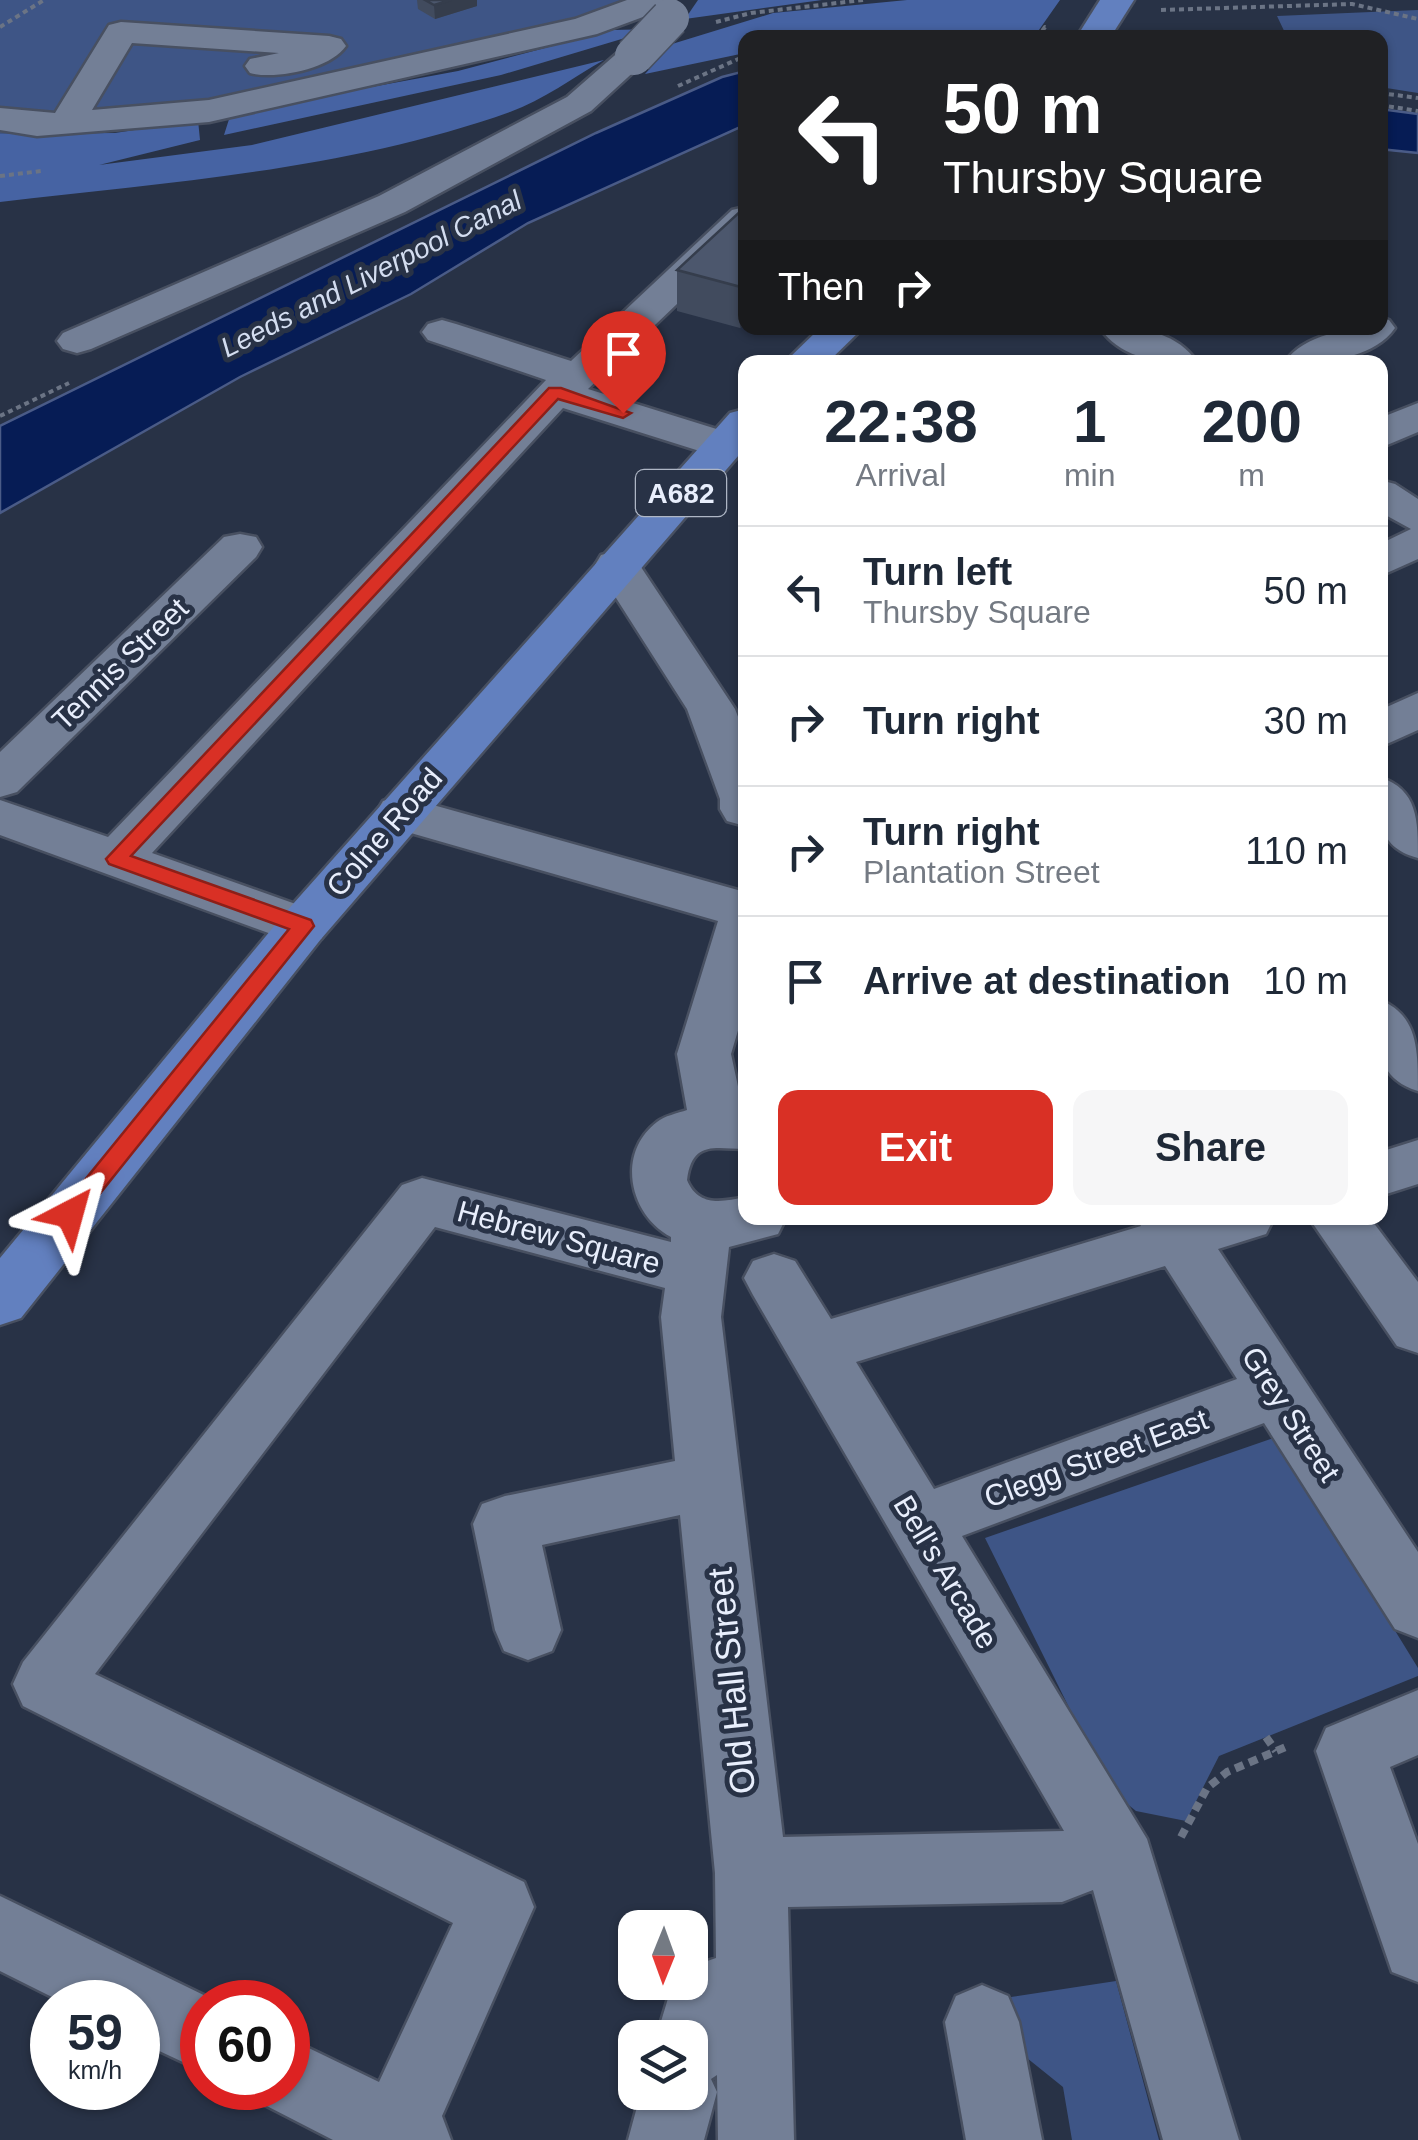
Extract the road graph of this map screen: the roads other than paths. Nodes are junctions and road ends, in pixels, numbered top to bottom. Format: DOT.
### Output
graph roads {
  1 [pos="1116,2"];
  2 [pos="671,6"];
  3 [pos="1097,30"];
  4 [pos="225,73"];
  5 [pos="189,80"];
  6 [pos="74,111"];
  7 [pos="0,119"];
  8 [pos="738,224"];
  9 [pos="442,332"];
  10 [pos="835,335"];
  11 [pos="1132,335"];
  12 [pos="1360,335"];
  13 [pos="77,341"];
  14 [pos="813,355"];
  15 [pos="1165,355"];
  16 [pos="1319,355"];
  17 [pos="566,384"];
  18 [pos="1418,415"];
  19 [pos="1388,431"];
  20 [pos="735,433"];
  21 [pos="1388,498"];
  22 [pos="1418,518"];
  23 [pos="1418,541"];
  24 [pos="240,547"];
  25 [pos="1388,558"];
  26 [pos="617,565"];
  27 [pos="1418,709"];
  28 [pos="1388,726"];
  29 [pos="0,780"];
  30 [pos="738,781"];
  31 [pos="1388,804"];
  32 [pos="401,813"];
  33 [pos="0,817"];
  34 [pos="1418,841"];
  35 [pos="116,859"];
  36 [pos="738,908"];
  37 [pos="303,926"];
  38 [pos="738,941"];
  39 [pos="1418,1002"];
  40 [pos="1388,1014"];
  41 [pos="1388,1028"];
  42 [pos="1418,1070"];
  43 [pos="731,1124"];
  44 [pos="1418,1162"];
  45 [pos="1388,1171"];
  46 [pos="1343,1225"];
  47 [pos="1173,1228"];
  48 [pos="732,1248"];
  49 [pos="0,1301"];
  50 [pos="1418,1328"];
  51 [pos="816,1349"];
  52 [pos="1276,1392"];
  53 [pos="710,1481"];
  54 [pos="916,1524"];
  55 [pos="1418,1608"];
  56 [pos="528,1630"];
  57 [pos="1418,1722"];
  58 [pos="1117,1856"];
  59 [pos="752,1873"];
  60 [pos="0,1932"];
  61 [pos="1418,1946"];
  62 [pos="756,1984"];
  63 [pos="698,2020"];
  64 [pos="982,2022"];
  65 [pos="180,2023"];
  66 [pos="310,2087"];
  67 [pos="674,2110"];
  68 [pos="404,2136"];
  69 [pos="666,2140"];
  70 [pos="756,2140"];
  71 [pos="1004,2140"];
  72 [pos="1201,2140"];
  1 -- 3 [label="main road"];
  2 -- 6 [label="street"];
  2 -- 13 [label="street, bridge"];
  4 -- 6 [label="street"];
  5 -- 6 [label="street"];
  6 -- 7 [label="street"];
  8 -- 17 [label="street"];
  9 -- 17 [label="street"];
  10 -- 14 [label="main road"];
  11 -- 15 [label="street"];
  12 -- 16 [label="street"];
  17 -- 20 [label="street"];
  17 -- 35 [label="street"];
  18 -- 19 [label="street"];
  20 -- 26 [label="main road, Colne Road / A682"];
  21 -- 22 [label="street"];
  23 -- 25 [label="street"];
  24 -- 29 [label="street, Tennis Street"];
  26 -- 30 [label="street"];
  26 -- 32 [label="main road, Colne Road / A682"];
  27 -- 28 [label="street"];
  31 -- 34 [label="street"];
  32 -- 36 [label="street"];
  32 -- 37 [label="main road, Colne Road / A682"];
  33 -- 35 [label="street"];
  35 -- 37 [label="street"];
  37 -- 49 [label="main road, Colne Road / A682"];
  38 -- 43 [label="street"];
  39 -- 40 [label="street"];
  41 -- 42 [label="street"];
  43 -- 48 [label="street"];
  44 -- 45 [label="street"];
  46 -- 50 [label="street"];
  47 -- 51 [label="street"];
  47 -- 52 [label="street, Grey Street"];
  48 -- 51 [label="street, Bell's Arcade"];
  48 -- 53 [label="street, Old Hall Street"];
  48 -- 68 [label="street, Hebrew Square"];
  51 -- 54 [label="street, Bell's Arcade"];
  52 -- 54 [label="street, Clegg Street East"];
  52 -- 55 [label="street, Grey Street"];
  53 -- 56 [label="street"];
  53 -- 59 [label="street, Old Hall Street"];
  54 -- 58 [label="street, Bell's Arcade"];
  57 -- 61 [label="street"];
  58 -- 59 [label="street"];
  58 -- 72 [label="street, Bell's Arcade"];
  59 -- 62 [label="street, Old Hall Street"];
  60 -- 65 [label="street"];
  62 -- 63 [label="street"];
  62 -- 70 [label="street, Old Hall Street"];
  64 -- 71 [label="street"];
  66 -- 68 [label="street"];
  67 -- 69 [label="street"];
}
